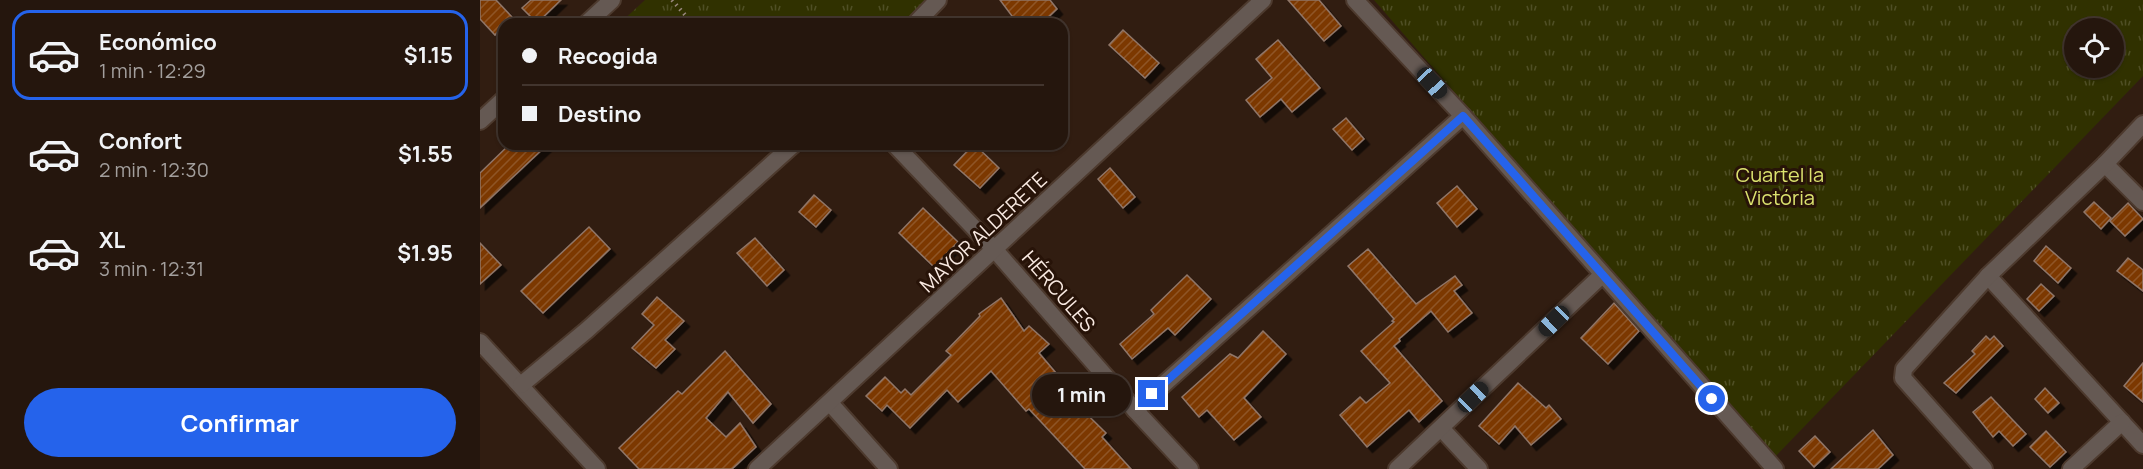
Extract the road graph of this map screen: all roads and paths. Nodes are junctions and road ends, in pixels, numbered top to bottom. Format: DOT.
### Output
graph roads {
  1 [pos="612,0"];
  2 [pos="672,0"];
  3 [pos="938,0"];
  4 [pos="1263,0"];
  5 [pos="1355,0"];
  6 [pos="592,18"];
  7 [pos="688,18"];
  8 [pos="921,18"];
  9 [pos="498,104"];
  10 [pos="1463,116"];
  11 [pos="480,121"];
  12 [pos="2143,124"];
  13 [pos="787,150"];
  14 [pos="900,150"];
  15 [pos="2104,164"];
  16 [pos="2143,202"];
  17 [pos="995,250"];
  18 [pos="1602,275"];
  19 [pos="1988,276"];
  20 [pos="480,342"];
  21 [pos="521,385"];
  22 [pos="830,403"];
  23 [pos="1135,410"];
  24 [pos="2122,423"];
  25 [pos="1441,428"];
  26 [pos="2143,445"];
  27 [pos="597,469"];
  28 [pos="757,469"];
  29 [pos="890,469"];
  30 [pos="1190,469"];
  31 [pos="1397,469"];
  32 [pos="1479,469"];
  33 [pos="1775,469"];
  34 [pos="1984,469"];
  35 [pos="2071,469"];
  1 -- 6 [label="street"];
  2 -- 7 [label="path"];
  3 -- 8 [label="street"];
  4 -- 17 [label="street, MAYOR ALDERETE"];
  5 -- 10 [label="street"];
  9 -- 11 [label="street"];
  10 -- 18 [label="street"];
  10 -- 23 [label="street"];
  12 -- 15 [label="street"];
  13 -- 21 [label="street"];
  14 -- 17 [label="street, HÉRCULES"];
  15 -- 16 [label="street"];
  15 -- 19 [label="street"];
  17 -- 22 [label="street, MAYOR ALDERETE"];
  17 -- 23 [label="street, HÉRCULES"];
  18 -- 25 [label="street"];
  18 -- 33 [label="street"];
  19 -- 24 [label="street"];
  19 -- 34 [label="street"];
  20 -- 21 [label="street"];
  21 -- 27 [label="street"];
  22 -- 28 [label="street, MAYOR ALDERETE"];
  22 -- 29 [label="street"];
  23 -- 30 [label="street, HÉRCULES"];
  24 -- 26 [label="street"];
  24 -- 35 [label="street"];
  25 -- 31 [label="street"];
  25 -- 32 [label="street"];
}
